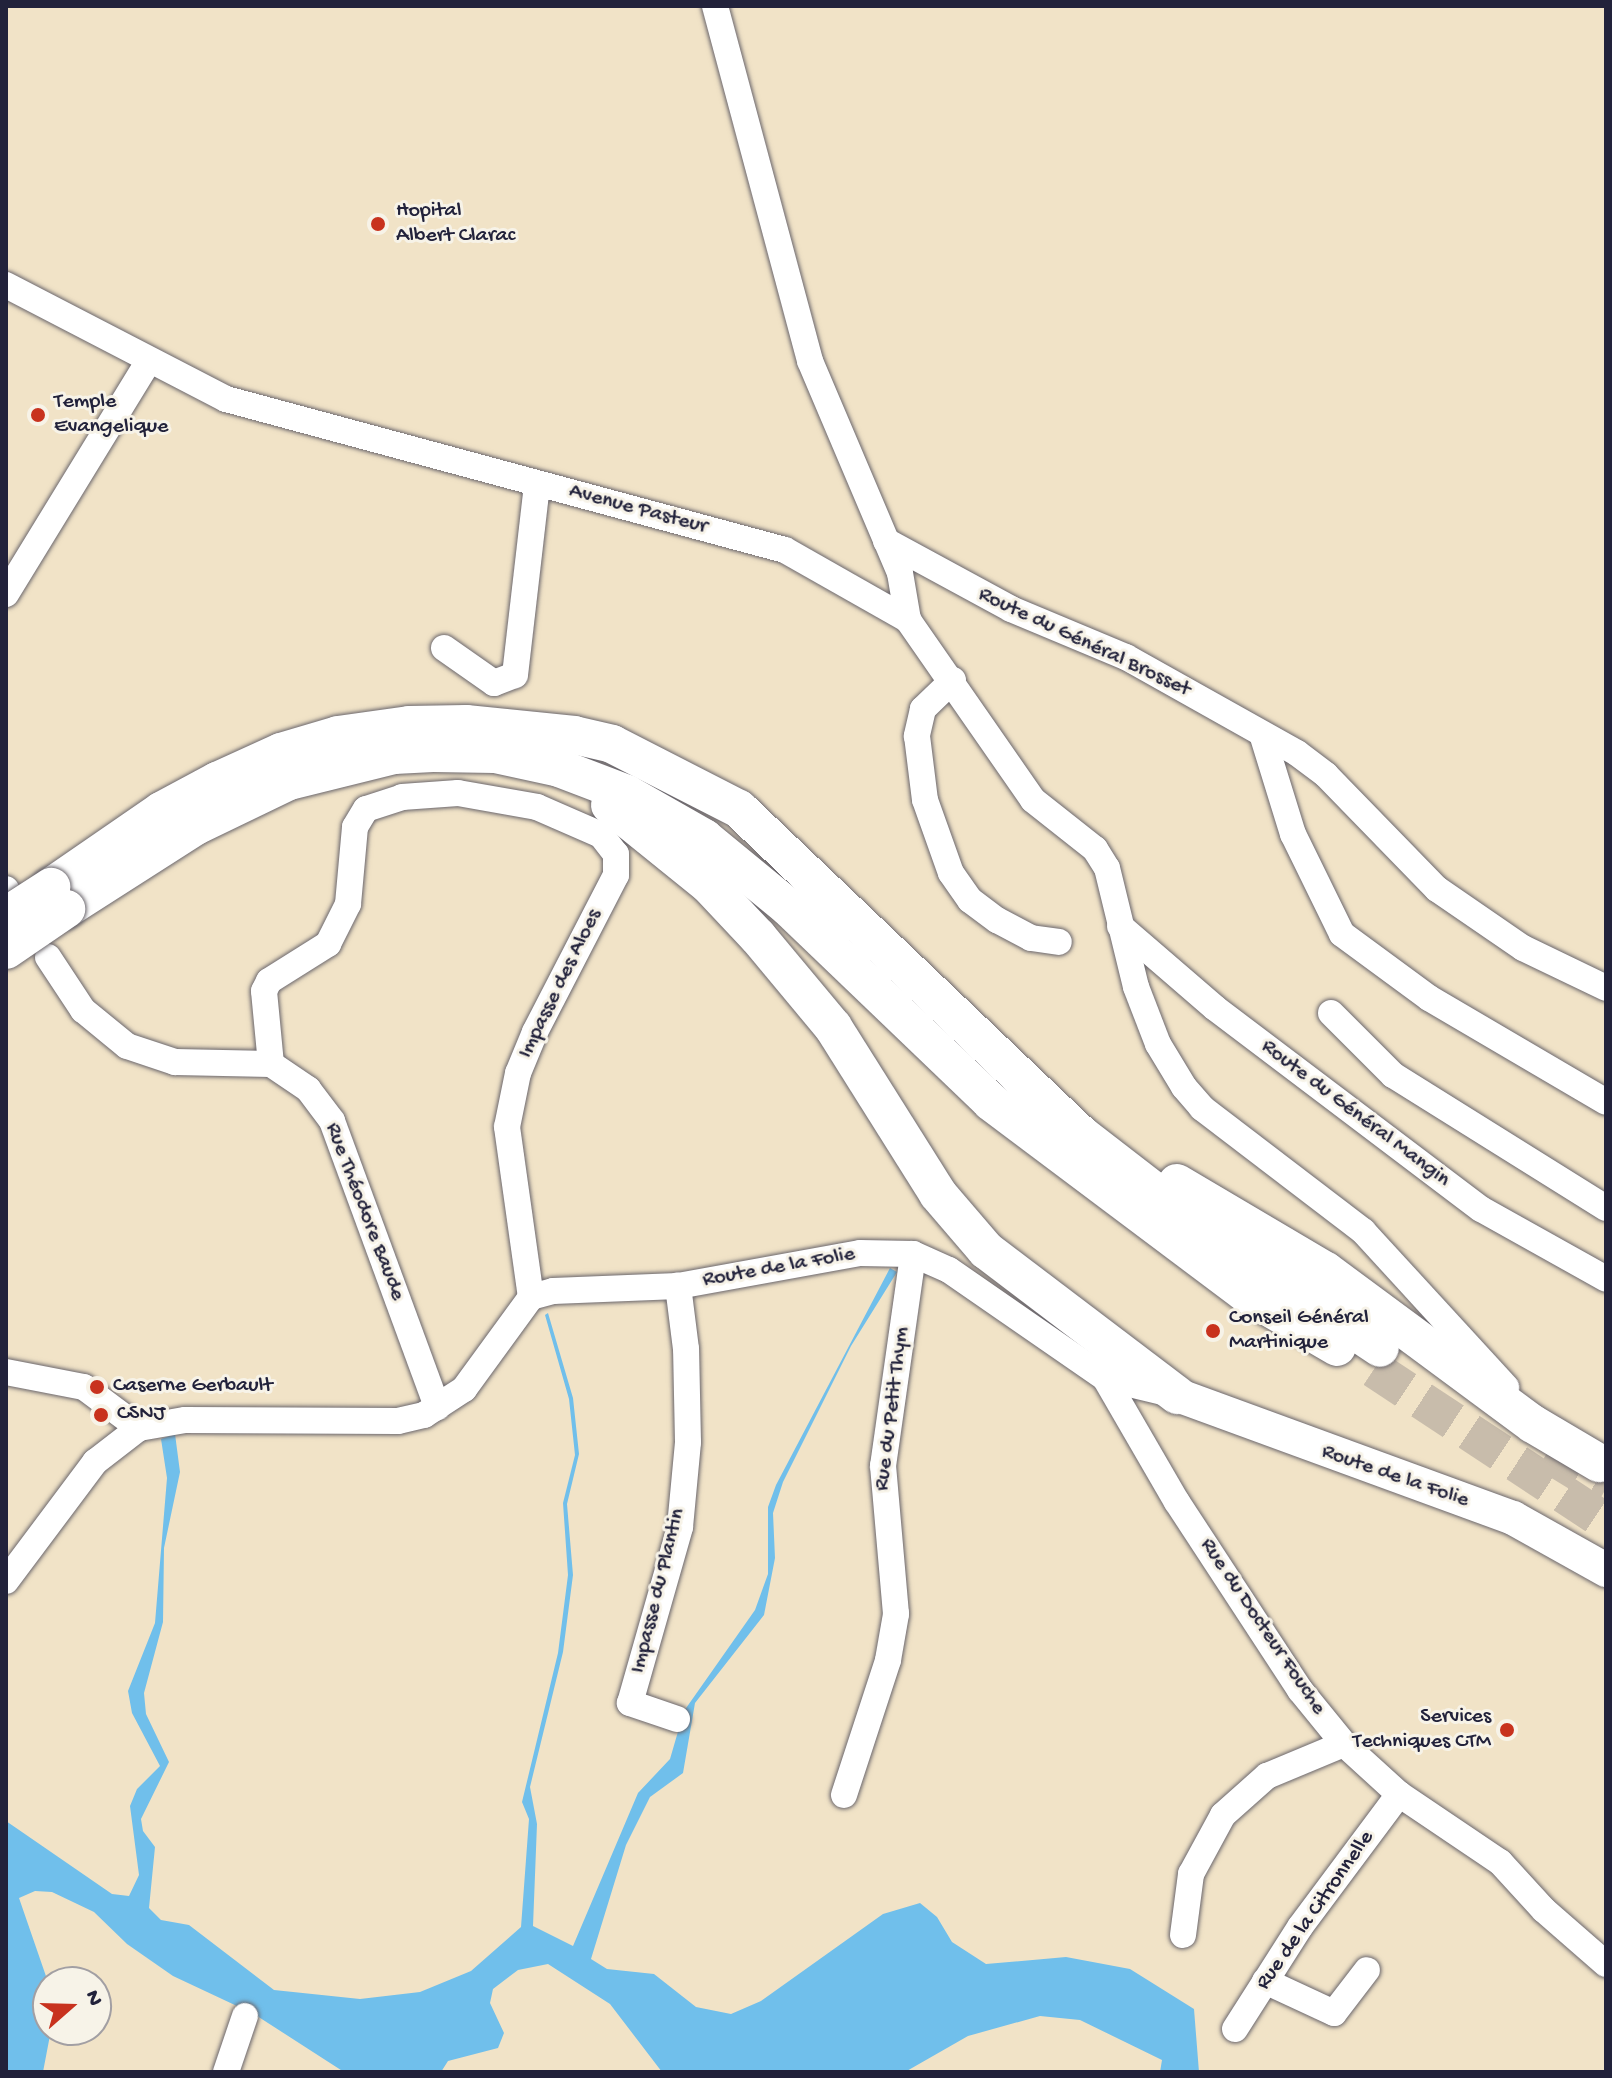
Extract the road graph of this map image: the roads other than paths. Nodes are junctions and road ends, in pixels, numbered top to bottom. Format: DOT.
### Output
graph roads {
  1 [pos="715,6"];
  2 [pos="6,285"];
  3 [pos="148,362"];
  4 [pos="537,484"];
  5 [pos="886,541"];
  6 [pos="946,578"];
  7 [pos="6,594"];
  8 [pos="908,607"];
  9 [pos="444,648"];
  10 [pos="953,680"];
  11 [pos="1262,734"];
  12 [pos="511,756"];
  13 [pos="58,898"];
  14 [pos="6,899"];
  15 [pos="1120,926"];
  16 [pos="1059,942"];
  17 [pos="6,950"];
  18 [pos="48,957"];
  19 [pos="1606,988"];
  20 [pos="1331,1013"];
  21 [pos="996,1053"];
  22 [pos="271,1064"];
  23 [pos="1606,1102"];
  24 [pos="1606,1208"];
  25 [pos="913,1254"];
  26 [pos="1606,1279"];
  27 [pos="678,1286"];
  28 [pos="531,1297"];
  29 [pos="1087,1328"];
  30 [pos="6,1372"];
  31 [pos="1105,1378"];
  32 [pos="1177,1395"];
  33 [pos="437,1407"];
  34 [pos="139,1428"];
  35 [pos="1602,1465"];
  36 [pos="1606,1570"];
  37 [pos="6,1581"];
  38 [pos="677,1719"];
  39 [pos="1344,1744"];
  40 [pos="1399,1794"];
  41 [pos="844,1795"];
  42 [pos="1183,1935"];
  43 [pos="1606,1964"];
  44 [pos="1367,1970"];
  45 [pos="1265,1981"];
  46 [pos="245,2016"];
  47 [pos="1235,2029"];
  48 [pos="226,2072"];
  1 -- 5 [label="street"];
  2 -- 3 [label="street, Avenue Pasteur"];
  3 -- 4 [label="street, Avenue Pasteur"];
  3 -- 7 [label="street"];
  4 -- 8 [label="street, Avenue Pasteur"];
  4 -- 9 [label="street"];
  5 -- 6 [label="street, Route du Général Brosset"];
  5 -- 8 [label="street"];
  6 -- 8 [label="street"];
  6 -- 11 [label="street, Route du Général Brosset"];
  8 -- 10 [label="street, Avenue Pasteur"];
  10 -- 15 [label="street, Avenue Pasteur"];
  10 -- 16 [label="street"];
  11 -- 19 [label="street, Route du Général Brosset"];
  11 -- 23 [label="street"];
  12 -- 13 [label="highway"];
  12 -- 21 [label="highway"];
  12 -- 29 [label="highway"];
  13 -- 14 [label="highway, bridge"];
  13 -- 17 [label="highway, bridge"];
  13 -- 21 [label="highway"];
  15 -- 26 [label="street, Route du Général Mangin"];
  15 -- 35 [label="street, Avenue Pasteur"];
  18 -- 22 [label="street"];
  20 -- 24 [label="street"];
  21 -- 35 [label="highway"];
  22 -- 28 [label="street, Impasse des Aloes"];
  22 -- 33 [label="street, Rue Théodore Baude"];
  25 -- 27 [label="street, Route de la Folie"];
  25 -- 31 [label="street, Route de la Folie"];
  25 -- 41 [label="street, Rue du Petit Thym"];
  27 -- 28 [label="street, Route de la Folie"];
  27 -- 38 [label="street, Impasse du Plantin"];
  28 -- 33 [label="street"];
  29 -- 31 [label="highway"];
  29 -- 32 [label="highway"];
  30 -- 34 [label="street"];
  31 -- 32 [label="street, Route de la Folie"];
  31 -- 39 [label="street, Rue du Docteur Fouche"];
  32 -- 36 [label="main road, Route de la Folie"];
  33 -- 34 [label="street"];
  34 -- 37 [label="street"];
  39 -- 40 [label="street, Rue du Docteur Fouche"];
  39 -- 42 [label="street"];
  40 -- 43 [label="street, Rue du Docteur Fouche"];
  40 -- 45 [label="street, Rue de la Citronnelle"];
  44 -- 45 [label="street"];
  45 -- 47 [label="street, Rue de la Citronnelle"];
  46 -- 48 [label="street"];
}
